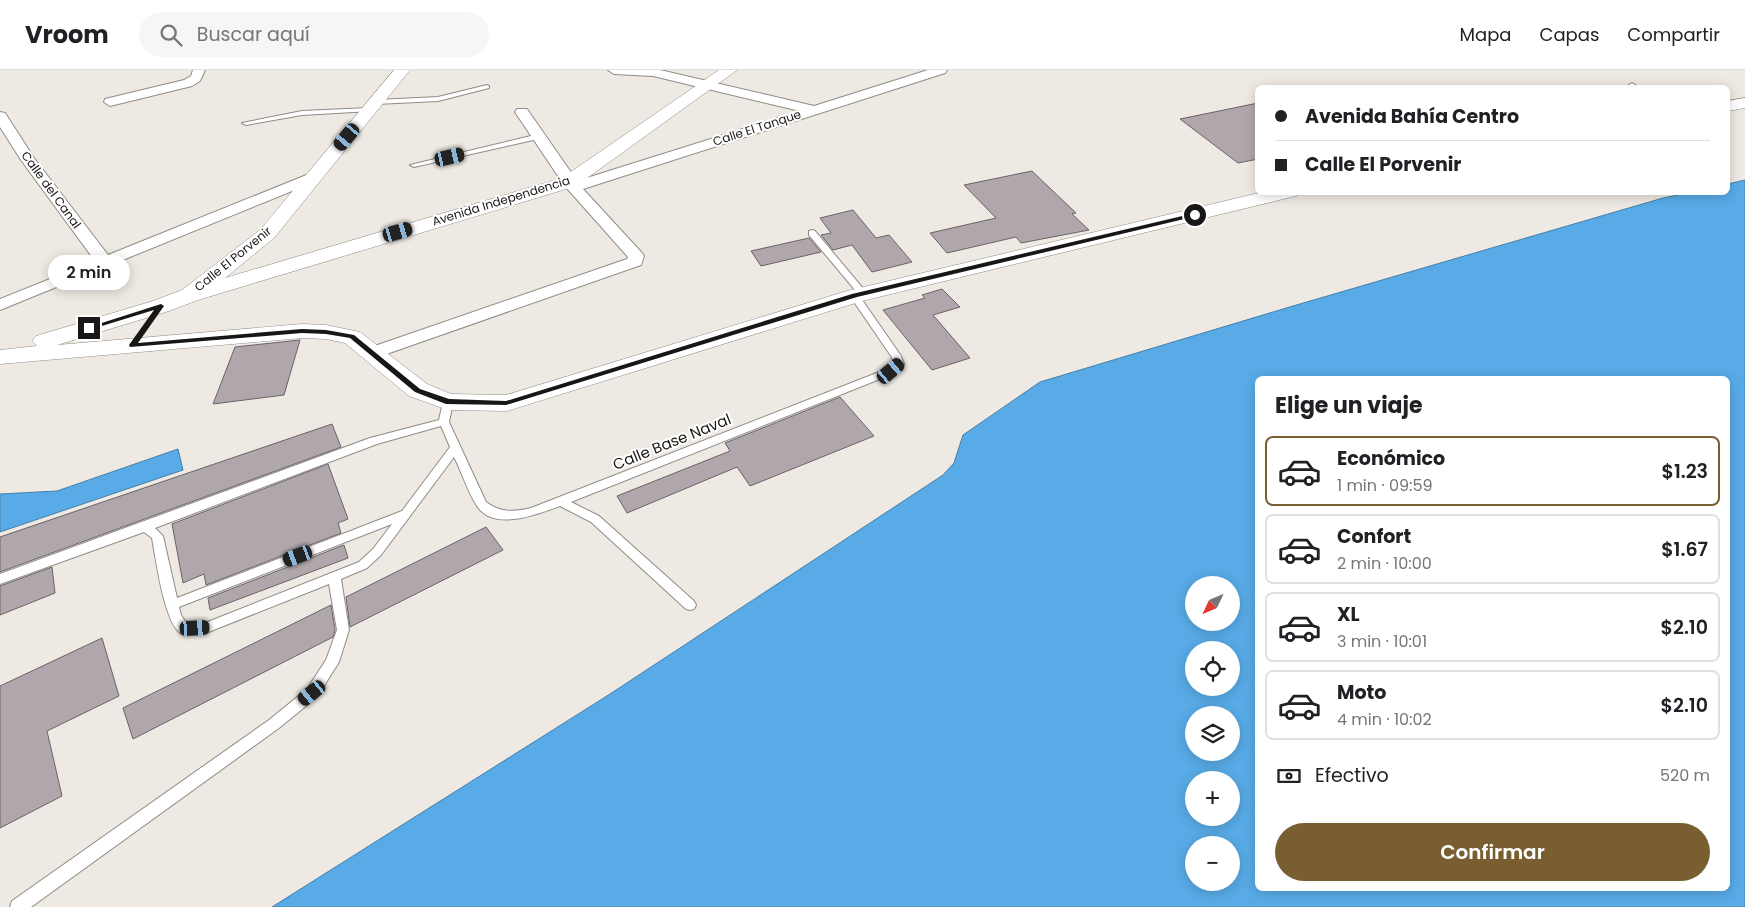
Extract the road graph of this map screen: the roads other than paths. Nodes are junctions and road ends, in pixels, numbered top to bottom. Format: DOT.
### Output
graph roads {
  1 [pos="199,70"];
  2 [pos="402,70"];
  3 [pos="614,70"];
  4 [pos="730,70"];
  5 [pos="941,70"];
  6 [pos="709,84"];
  7 [pos="487,87"];
  8 [pos="110,102"];
  9 [pos="1745,103"];
  10 [pos="373,106"];
  11 [pos="1730,106"];
  12 [pos="813,110"];
  13 [pos="522,112"];
  14 [pos="0,116"];
  15 [pos="246,122"];
  16 [pos="539,136"];
  17 [pos="414,165"];
  18 [pos="314,177"];
  19 [pos="572,184"];
  20 [pos="1280,195"];
  21 [pos="812,233"];
  22 [pos="105,263"];
  23 [pos="190,294"];
  24 [pos="859,295"];
  25 [pos="0,305"];
  26 [pos="161,306"];
  27 [pos="132,345"];
  28 [pos="372,353"];
  29 [pos="0,356"];
  30 [pos="446,412"];
  31 [pos="455,448"];
  32 [pos="562,502"];
  33 [pos="405,514"];
  34 [pos="145,527"];
  35 [pos="334,576"];
  36 [pos="0,579"];
  37 [pos="172,605"];
  38 [pos="690,605"];
  39 [pos="18,907"];
  1 -- 8 [label="street"];
  2 -- 10 [label="main road, Calle El Porvenir"];
  3 -- 6 [label="street"];
  4 -- 6 [label="main road, Avenida Independencia"];
  5 -- 12 [label="street, Calle El Tanque"];
  6 -- 12 [label="street"];
  6 -- 19 [label="main road, Avenida Independencia"];
  7 -- 10 [label="lane"];
  9 -- 11 [label="main road"];
  10 -- 15 [label="lane"];
  10 -- 18 [label="main road, Calle El Porvenir"];
  12 -- 19 [label="street, Calle El Tanque"];
  13 -- 16 [label="street"];
  14 -- 22 [label="street, Calle del Canal"];
  16 -- 17 [label="lane"];
  16 -- 19 [label="street"];
  18 -- 22 [label="street"];
  18 -- 23 [label="main road, Calle El Porvenir"];
  19 -- 23 [label="main road, Avenida Independencia"];
  19 -- 28 [label="street"];
  20 -- 24 [label="main road"];
  21 -- 24 [label="lane"];
  22 -- 25 [label="street"];
  23 -- 26 [label="main road, Calle El Porvenir"];
  24 -- 30 [label="main road"];
  24 -- 32 [label="lane, Calle Base Naval"];
  26 -- 27 [label="main road"];
  26 -- 29 [label="main road, Calle El Porvenir"];
  27 -- 28 [label="main road"];
  27 -- 29 [label="main road"];
  28 -- 30 [label="main road"];
  30 -- 31 [label="lane, Calle Base Naval"];
  30 -- 34 [label="lane"];
  31 -- 32 [label="lane, Calle Base Naval"];
  31 -- 33 [label="lane"];
  32 -- 38 [label="lane"];
  33 -- 35 [label="lane"];
  33 -- 37 [label="lane"];
  34 -- 36 [label="lane"];
  34 -- 37 [label="lane"];
  35 -- 37 [label="lane"];
  35 -- 39 [label="lane"];
}
